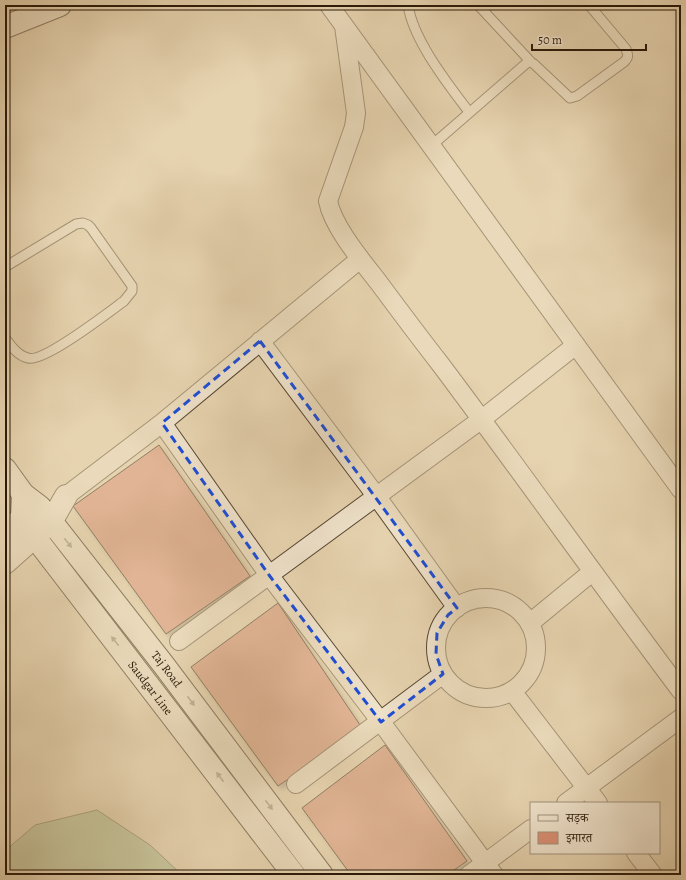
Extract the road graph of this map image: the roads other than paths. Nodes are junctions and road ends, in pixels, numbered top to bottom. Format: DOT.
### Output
graph roads {
  1 [pos="60,5"];
  2 [pos="329,5"];
  3 [pos="408,5"];
  4 [pos="478,5"];
  5 [pos="588,5"];
  6 [pos="344,26"];
  7 [pos="5,27"];
  8 [pos="531,62"];
  9 [pos="469,112"];
  10 [pos="431,146"];
  11 [pos="360,259"];
  12 [pos="5,267"];
  13 [pos="5,338"];
  14 [pos="260,341"];
  15 [pos="576,344"];
  16 [pos="482,419"];
  17 [pos="162,423"];
  18 [pos="5,469"];
  19 [pos="681,490"];
  20 [pos="66,496"];
  21 [pos="377,497"];
  22 [pos="34,510"];
  23 [pos="5,534"];
  24 [pos="34,536"];
  25 [pos="5,563"];
  26 [pos="592,572"];
  27 [pos="269,575"];
  28 [pos="457,608"];
  29 [pos="530,623"];
  30 [pos="179,641"];
  31 [pos="443,674"];
  32 [pos="512,691"];
  33 [pos="681,691"];
  34 [pos="681,718"];
  35 [pos="381,722"];
  36 [pos="296,784"];
  37 [pos="586,788"];
  38 [pos="567,802"];
  39 [pos="597,802"];
  40 [pos="530,830"];
  41 [pos="637,854"];
  42 [pos="490,869"];
  43 [pos="294,875"];
  44 [pos="322,875"];
  45 [pos="469,875"];
  46 [pos="652,875"];
  1 -- 7 [label="main road"];
  2 -- 6 [label="street"];
  3 -- 9 [label="lane"];
  4 -- 8 [label="lane"];
  5 -- 8 [label="lane"];
  6 -- 10 [label="street"];
  6 -- 11 [label="street"];
  8 -- 9 [label="lane"];
  9 -- 10 [label="lane"];
  10 -- 15 [label="street"];
  11 -- 14 [label="street"];
  11 -- 16 [label="street"];
  12 -- 13 [label="lane"];
  14 -- 17 [label="street"];
  14 -- 21 [label="street"];
  15 -- 16 [label="street"];
  15 -- 19 [label="street"];
  16 -- 21 [label="street"];
  16 -- 26 [label="street"];
  17 -- 20 [label="street"];
  17 -- 27 [label="street"];
  18 -- 22 [label="main road, Taj Road"];
  20 -- 22 [label="main road"];
  21 -- 27 [label="street"];
  21 -- 28 [label="street"];
  22 -- 23 [label="main road"];
  22 -- 24 [label="main road, Saudgar Line"];
  22 -- 44 [label="main road, Taj Road, one-way"];
  24 -- 25 [label="main road"];
  43 -- 24 [label="main road, Saudgar Line, one-way"];
  26 -- 29 [label="street"];
  26 -- 33 [label="street"];
  27 -- 30 [label="street"];
  27 -- 35 [label="street"];
  28 -- 29 [label="street"];
  28 -- 31 [label="street"];
  29 -- 32 [label="street"];
  31 -- 32 [label="street"];
  31 -- 35 [label="street"];
  32 -- 37 [label="street"];
  34 -- 37 [label="street"];
  35 -- 36 [label="street"];
  35 -- 42 [label="street"];
  37 -- 38 [label="street"];
  37 -- 39 [label="street"];
  40 -- 42 [label="street"];
  41 -- 46 [label="street"];
  42 -- 45 [label="street"];
}
